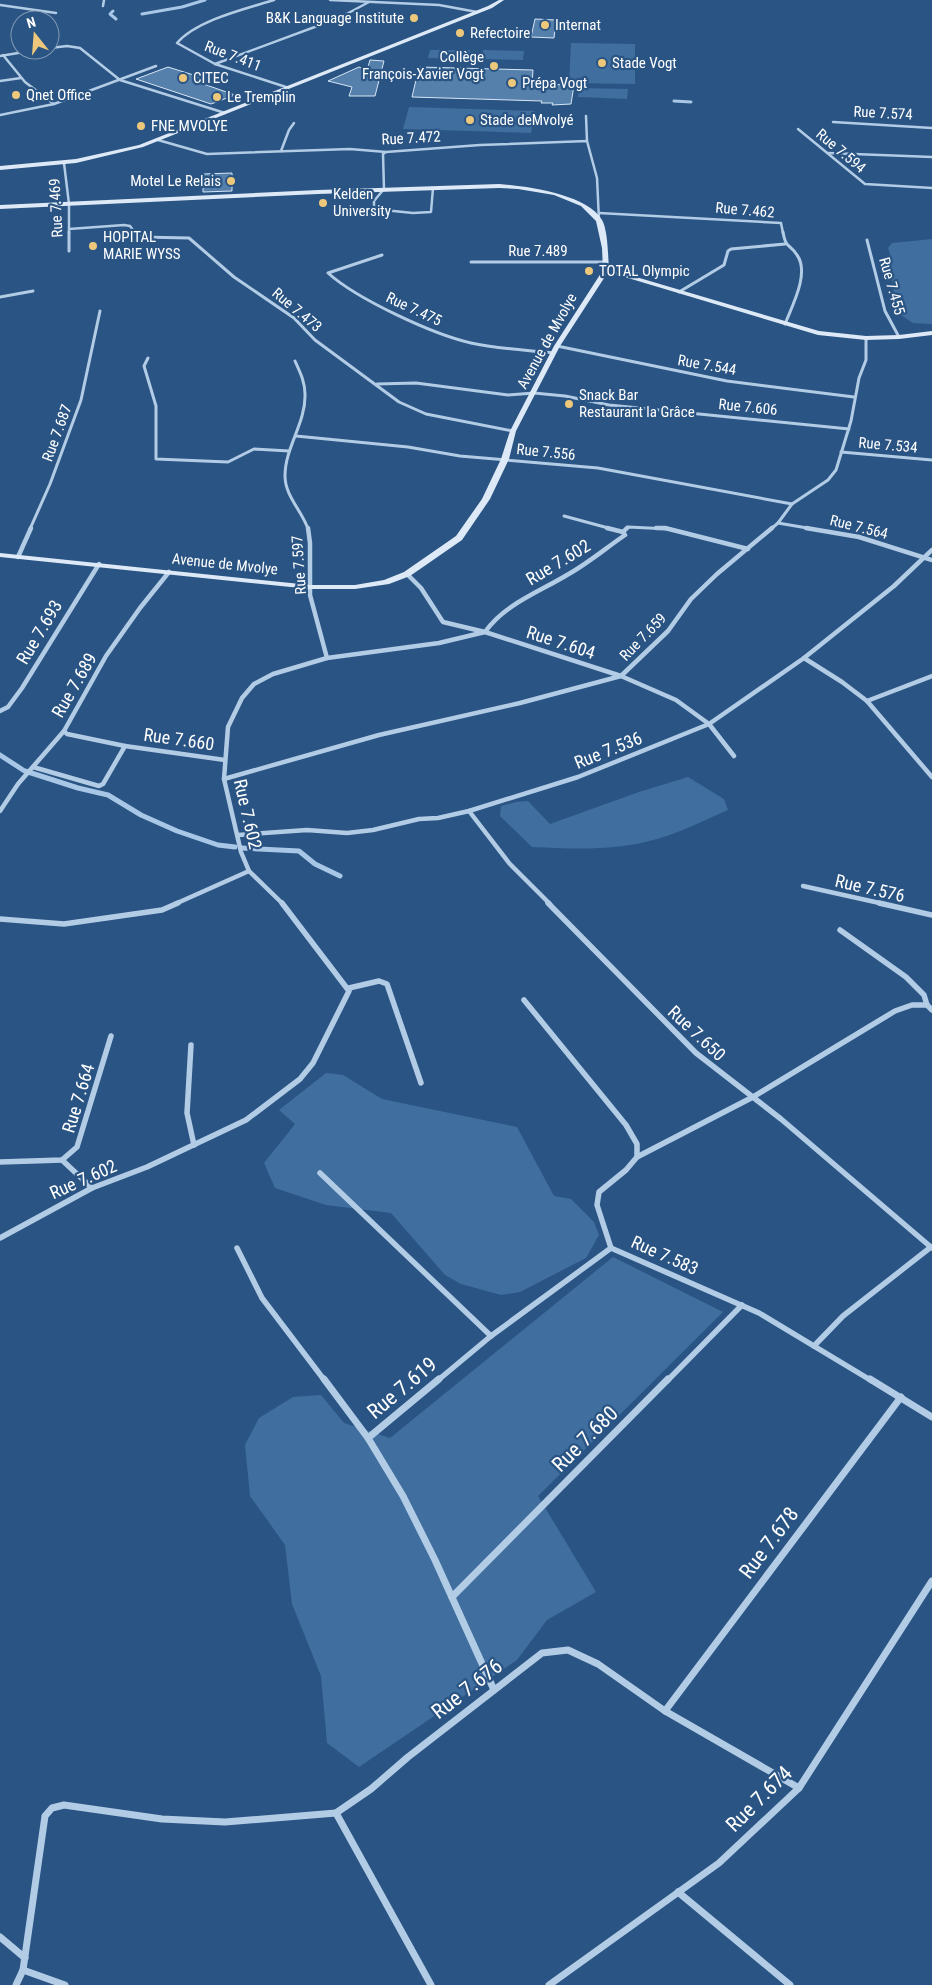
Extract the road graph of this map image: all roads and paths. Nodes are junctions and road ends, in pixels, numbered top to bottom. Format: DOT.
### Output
graph roads {
  1 [pos="104,0"];
  2 [pos="274,0"];
  3 [pos="330,0"];
  4 [pos="502,0"];
  5 [pos="369,2"];
  6 [pos="0,5"];
  7 [pos="104,6"];
  8 [pos="35,10"];
  9 [pos="477,12"];
  10 [pos="60,47"];
  11 [pos="1,55"];
  12 [pos="215,64"];
  13 [pos="156,66"];
  14 [pos="21,78"];
  15 [pos="120,80"];
  16 [pos="0,81"];
  17 [pos="286,87"];
  18 [pos="54,104"];
  19 [pos="225,113"];
  20 [pos="0,115"];
  21 [pos="586,116"];
  22 [pos="833,122"];
  23 [pos="294,123"];
  24 [pos="932,128"];
  25 [pos="798,129"];
  26 [pos="158,140"];
  27 [pos="587,141"];
  28 [pos="281,151"];
  29 [pos="386,152"];
  30 [pos="827,153"];
  31 [pos="932,157"];
  32 [pos="64,163"];
  33 [pos="0,168"];
  34 [pos="433,188"];
  35 [pos="932,188"];
  36 [pos="384,189"];
  37 [pos="69,204"];
  38 [pos="0,207"];
  39 [pos="599,217"];
  40 [pos="69,229"];
  41 [pos="868,240"];
  42 [pos="785,244"];
  43 [pos="69,251"];
  44 [pos="382,255"];
  45 [pos="471,262"];
  46 [pos="605,266"];
  47 [pos="33,291"];
  48 [pos="679,292"];
  49 [pos="0,297"];
  50 [pos="100,311"];
  51 [pos="785,324"];
  52 [pos="932,333"];
  53 [pos="899,337"];
  54 [pos="866,338"];
  55 [pos="556,349"];
  56 [pos="148,358"];
  57 [pos="295,361"];
  58 [pos="377,384"];
  59 [pos="534,393"];
  60 [pos="854,397"];
  61 [pos="849,428"];
  62 [pos="513,431"];
  63 [pos="296,436"];
  64 [pos="289,451"];
  65 [pos="842,452"];
  66 [pos="505,459"];
  67 [pos="932,460"];
  68 [pos="792,504"];
  69 [pos="564,516"];
  70 [pos="778,523"];
  71 [pos="622,532"];
  72 [pos="748,549"];
  73 [pos="932,550"];
  74 [pos="0,555"];
  75 [pos="18,557"];
  76 [pos="923,557"];
  77 [pos="932,560"];
  78 [pos="99,564"];
  79 [pos="169,572"];
  80 [pos="407,574"];
  81 [pos="310,587"];
  82 [pos="485,632"];
  83 [pos="327,658"];
  84 [pos="804,658"];
  85 [pos="621,676"];
  86 [pos="932,676"];
  87 [pos="867,701"];
  88 [pos="0,711"];
  89 [pos="709,724"];
  90 [pos="64,731"];
  91 [pos="125,746"];
  92 [pos="734,756"];
  93 [pos="225,760"];
  94 [pos="33,767"];
  95 [pos="932,777"];
  96 [pos="224,779"];
  97 [pos="0,811"];
  98 [pos="469,811"];
  99 [pos="238,835"];
  100 [pos="249,871"];
  101 [pos="803,886"];
  102 [pos="932,915"];
  103 [pos="0,919"];
  104 [pos="840,930"];
  105 [pos="348,988"];
  106 [pos="524,1000"];
  107 [pos="927,1005"];
  108 [pos="932,1010"];
  109 [pos="111,1036"];
  110 [pos="191,1044"];
  111 [pos="421,1083"];
  112 [pos="753,1098"];
  113 [pos="194,1146"];
  114 [pos="637,1157"];
  115 [pos="62,1160"];
  116 [pos="0,1162"];
  117 [pos="320,1173"];
  118 [pos="92,1188"];
  119 [pos="0,1238"];
  120 [pos="237,1248"];
  121 [pos="611,1248"];
  122 [pos="931,1248"];
  123 [pos="742,1306"];
  124 [pos="491,1336"];
  125 [pos="814,1346"];
  126 [pos="901,1397"];
  127 [pos="932,1417"];
  128 [pos="368,1438"];
  129 [pos="932,1581"];
  130 [pos="452,1597"];
  131 [pos="494,1690"];
  132 [pos="665,1711"];
  133 [pos="799,1788"];
  134 [pos="336,1813"];
  135 [pos="678,1892"];
  136 [pos="0,1937"];
  137 [pos="25,1958"];
  138 [pos="23,1970"];
  139 [pos="16,1985"];
  140 [pos="65,1985"];
  141 [pos="431,1985"];
  142 [pos="550,1985"];
  143 [pos="790,1985"];
  1 -- 7 [label="street"];
  2 -- 12 [label="street, Rue 7.411"];
  3 -- 5 [label="street"];
  4 -- 9 [label="street"];
  5 -- 9 [label="street"];
  5 -- 12 [label="street"];
  6 -- 8 [label="street"];
  9 -- 17 [label="street"];
  10 -- 15 [label="street"];
  11 -- 14 [label="street"];
  12 -- 17 [label="street, Rue 7.411"];
  13 -- 15 [label="street"];
  14 -- 16 [label="street"];
  14 -- 18 [label="street"];
  15 -- 18 [label="street"];
  15 -- 19 [label="street"];
  17 -- 19 [label="street"];
  18 -- 20 [label="street"];
  19 -- 26 [label="street"];
  21 -- 27 [label="street"];
  22 -- 24 [label="street, Rue 7.574"];
  23 -- 28 [label="street"];
  25 -- 30 [label="street, Rue 7.594"];
  26 -- 28 [label="street, Rue 7.472"];
  26 -- 32 [label="street"];
  27 -- 29 [label="street, Rue 7.472"];
  27 -- 39 [label="street"];
  28 -- 29 [label="street, Rue 7.472"];
  29 -- 36 [label="street"];
  30 -- 31 [label="street"];
  30 -- 35 [label="street, Rue 7.594"];
  32 -- 33 [label="street"];
  32 -- 37 [label="street, Rue 7.469"];
  34 -- 36 [label="street"];
  34 -- 36 [label="street"];
  34 -- 39 [label="street"];
  36 -- 37 [label="street"];
  37 -- 38 [label="street"];
  37 -- 40 [label="street, Rue 7.469"];
  39 -- 42 [label="street, Rue 7.462"];
  39 -- 46 [label="street"];
  40 -- 43 [label="street, Rue 7.469"];
  40 -- 58 [label="street, Rue 7.473"];
  41 -- 53 [label="street, Rue 7.455"];
  42 -- 48 [label="street"];
  42 -- 51 [label="street, Rue 7.462"];
  44 -- 55 [label="street, Rue 7.475"];
  45 -- 46 [label="street, Rue 7.489"];
  46 -- 48 [label="street"];
  46 -- 55 [label="street, Avenue de Mvolye"];
  47 -- 49 [label="street"];
  48 -- 51 [label="street"];
  50 -- 75 [label="street, Rue 7.687"];
  51 -- 54 [label="street"];
  52 -- 53 [label="street"];
  53 -- 54 [label="street"];
  54 -- 60 [label="street, Rue 7.659"];
  55 -- 59 [label="street, Avenue de Mvolye"];
  55 -- 60 [label="street, Rue 7.544"];
  56 -- 64 [label="street"];
  57 -- 63 [label="street, Rue 7.597"];
  58 -- 59 [label="street, Rue 7.606"];
  58 -- 62 [label="street, Rue 7.473"];
  59 -- 61 [label="street, Rue 7.606"];
  59 -- 62 [label="street, Avenue de Mvolye"];
  60 -- 61 [label="street, Rue 7.659"];
  61 -- 65 [label="street, Rue 7.659"];
  62 -- 66 [label="street, Avenue de Mvolye"];
  63 -- 64 [label="street, Rue 7.597"];
  63 -- 66 [label="street, Rue 7.556"];
  64 -- 81 [label="street, Rue 7.597"];
  65 -- 67 [label="street, Rue 7.534"];
  65 -- 68 [label="street, Rue 7.659"];
  66 -- 68 [label="street, Rue 7.556"];
  66 -- 80 [label="street, Avenue de Mvolye"];
  68 -- 70 [label="street, Rue 7.659"];
  69 -- 71 [label="street"];
  70 -- 72 [label="street, Rue 7.659"];
  70 -- 76 [label="street, Rue 7.564"];
  71 -- 72 [label="street"];
  71 -- 82 [label="street, Rue 7.602"];
  72 -- 85 [label="street, Rue 7.659"];
  73 -- 76 [label="street, Rue 7.536"];
  74 -- 75 [label="street, Avenue de Mvolye"];
  75 -- 78 [label="street, Avenue de Mvolye"];
  76 -- 77 [label="street, Rue 7.564"];
  76 -- 84 [label="street, Rue 7.536"];
  78 -- 79 [label="street, Avenue de Mvolye"];
  78 -- 88 [label="street, Rue 7.693"];
  79 -- 81 [label="street, Avenue de Mvolye"];
  79 -- 90 [label="street, Rue 7.689"];
  80 -- 81 [label="street, Avenue de Mvolye"];
  80 -- 82 [label="street, Rue 7.604"];
  81 -- 83 [label="street, Rue 7.597"];
  82 -- 83 [label="street, Rue 7.602"];
  82 -- 85 [label="street, Rue 7.604"];
  83 -- 93 [label="street, Rue 7.602"];
  84 -- 87 [label="street"];
  84 -- 89 [label="street, Rue 7.536"];
  85 -- 89 [label="street, Rue 7.604"];
  85 -- 96 [label="street, Rue 7.659"];
  86 -- 87 [label="street"];
  87 -- 95 [label="street"];
  89 -- 92 [label="street, Rue 7.604"];
  89 -- 98 [label="street, Rue 7.536"];
  90 -- 91 [label="street"];
  90 -- 94 [label="street, Rue 7.689"];
  91 -- 93 [label="street, Rue 7.660"];
  91 -- 94 [label="street, Rue 7.660"];
  93 -- 96 [label="street, Rue 7.602"];
  94 -- 97 [label="street, Rue 7.689"];
  96 -- 99 [label="street, Rue 7.602"];
  98 -- 99 [label="street, Rue 7.536"];
  98 -- 112 [label="street, Rue 7.650"];
  99 -- 100 [label="street, Rue 7.602"];
  100 -- 103 [label="street"];
  100 -- 105 [label="street, Rue 7.602"];
  101 -- 102 [label="street, Rue 7.576"];
  104 -- 107 [label="street"];
  105 -- 111 [label="street"];
  105 -- 113 [label="street, Rue 7.602"];
  106 -- 114 [label="street"];
  107 -- 108 [label="street"];
  107 -- 112 [label="street, Rue 7.583"];
  109 -- 115 [label="street, Rue 7.664"];
  110 -- 113 [label="street"];
  112 -- 114 [label="street, Rue 7.583"];
  112 -- 122 [label="street, Rue 7.650"];
  113 -- 118 [label="street, Rue 7.602"];
  114 -- 121 [label="street, Rue 7.583"];
  115 -- 116 [label="street"];
  115 -- 118 [label="street"];
  117 -- 124 [label="street"];
  118 -- 119 [label="street, Rue 7.602"];
  120 -- 128 [label="street"];
  121 -- 123 [label="street, Rue 7.583"];
  121 -- 124 [label="street, Rue 7.619"];
  122 -- 125 [label="street"];
  123 -- 125 [label="street, Rue 7.583"];
  123 -- 130 [label="street, Rue 7.680"];
  124 -- 128 [label="street, Rue 7.619"];
  125 -- 126 [label="street, Rue 7.583"];
  126 -- 127 [label="street, Rue 7.583"];
  126 -- 132 [label="street, Rue 7.678"];
  128 -- 130 [label="street, Rue 7.619"];
  129 -- 133 [label="street, Rue 7.674"];
  130 -- 131 [label="street, Rue 7.619"];
  131 -- 132 [label="street, Rue 7.676"];
  131 -- 134 [label="street, Rue 7.676"];
  132 -- 133 [label="street, Rue 7.676"];
  133 -- 135 [label="street, Rue 7.674"];
  134 -- 137 [label="street"];
  134 -- 141 [label="street"];
  135 -- 142 [label="street, Rue 7.674"];
  135 -- 143 [label="street"];
  136 -- 137 [label="street"];
  137 -- 138 [label="street"];
  138 -- 139 [label="street"];
  138 -- 140 [label="street"];
}
